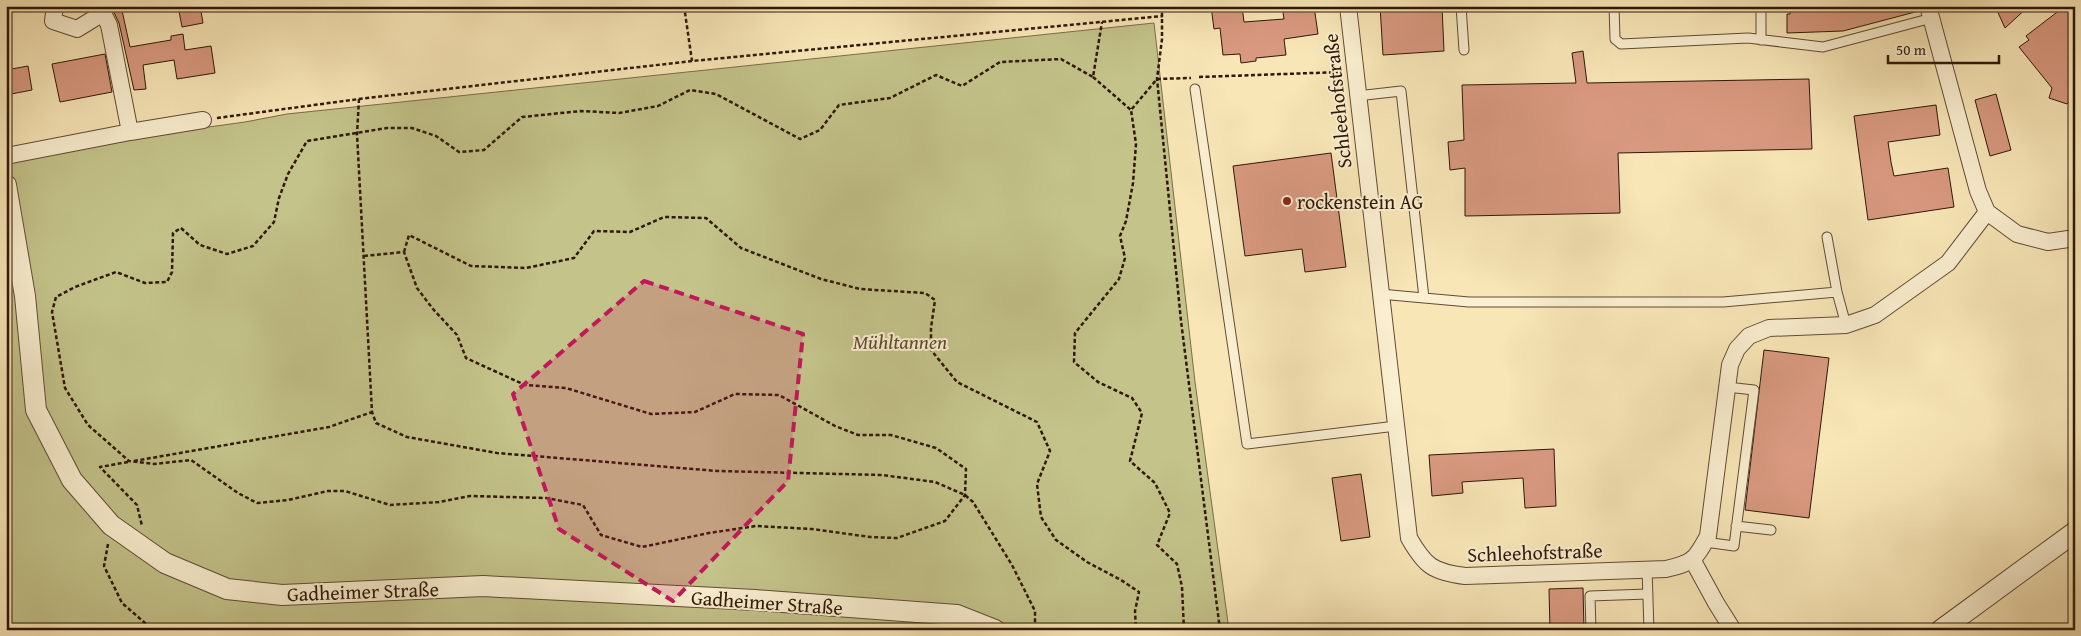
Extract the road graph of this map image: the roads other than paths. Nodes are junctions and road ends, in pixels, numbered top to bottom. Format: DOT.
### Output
graph roads {
  1 [pos="56,6"];
  2 [pos="1348,6"];
  3 [pos="1462,6"];
  4 [pos="1614,6"];
  5 [pos="1761,6"];
  6 [pos="101,10"];
  7 [pos="1930,12"];
  8 [pos="1761,40"];
  9 [pos="1464,50"];
  10 [pos="1195,89"];
  11 [pos="1357,96"];
  12 [pos="203,120"];
  13 [pos="130,132"];
  14 [pos="6,156"];
  15 [pos="6,185"];
  16 [pos="1987,212"];
  17 [pos="1828,237"];
  18 [pos="2075,238"];
  19 [pos="1838,292"];
  20 [pos="1380,294"];
  21 [pos="1424,298"];
  22 [pos="1846,325"];
  23 [pos="1727,387"];
  24 [pos="1396,426"];
  25 [pos="1736,526"];
  26 [pos="1771,530"];
  27 [pos="2075,532"];
  28 [pos="1705,542"];
  29 [pos="1692,559"];
  30 [pos="1647,569"];
  31 [pos="1648,594"];
  32 [pos="995,630"];
  33 [pos="1592,630"];
  34 [pos="1649,630"];
  35 [pos="1733,630"];
  36 [pos="1941,630"];
  1 -- 6 [label="street"];
  2 -- 11 [label="street, Schleehofstraße"];
  3 -- 9 [label="lane"];
  4 -- 8 [label="lane"];
  5 -- 8 [label="lane"];
  6 -- 13 [label="street"];
  7 -- 8 [label="lane"];
  7 -- 16 [label="street"];
  10 -- 24 [label="lane"];
  11 -- 20 [label="street, Schleehofstraße"];
  11 -- 21 [label="lane"];
  12 -- 13 [label="street"];
  13 -- 14 [label="street"];
  15 -- 32 [label="street, Gadheimer Straße"];
  16 -- 18 [label="street"];
  16 -- 22 [label="street"];
  17 -- 19 [label="lane"];
  19 -- 21 [label="lane"];
  19 -- 22 [label="lane"];
  20 -- 21 [label="lane"];
  20 -- 24 [label="street, Schleehofstraße"];
  22 -- 23 [label="street"];
  23 -- 25 [label="lane"];
  23 -- 28 [label="street"];
  24 -- 30 [label="street, Schleehofstraße"];
  25 -- 26 [label="lane"];
  25 -- 28 [label="lane"];
  27 -- 36 [label="street"];
  28 -- 29 [label="street"];
  29 -- 30 [label="street, Schleehofstraße"];
  29 -- 35 [label="street"];
  30 -- 31 [label="lane"];
  31 -- 33 [label="lane"];
  31 -- 34 [label="lane"];
}
